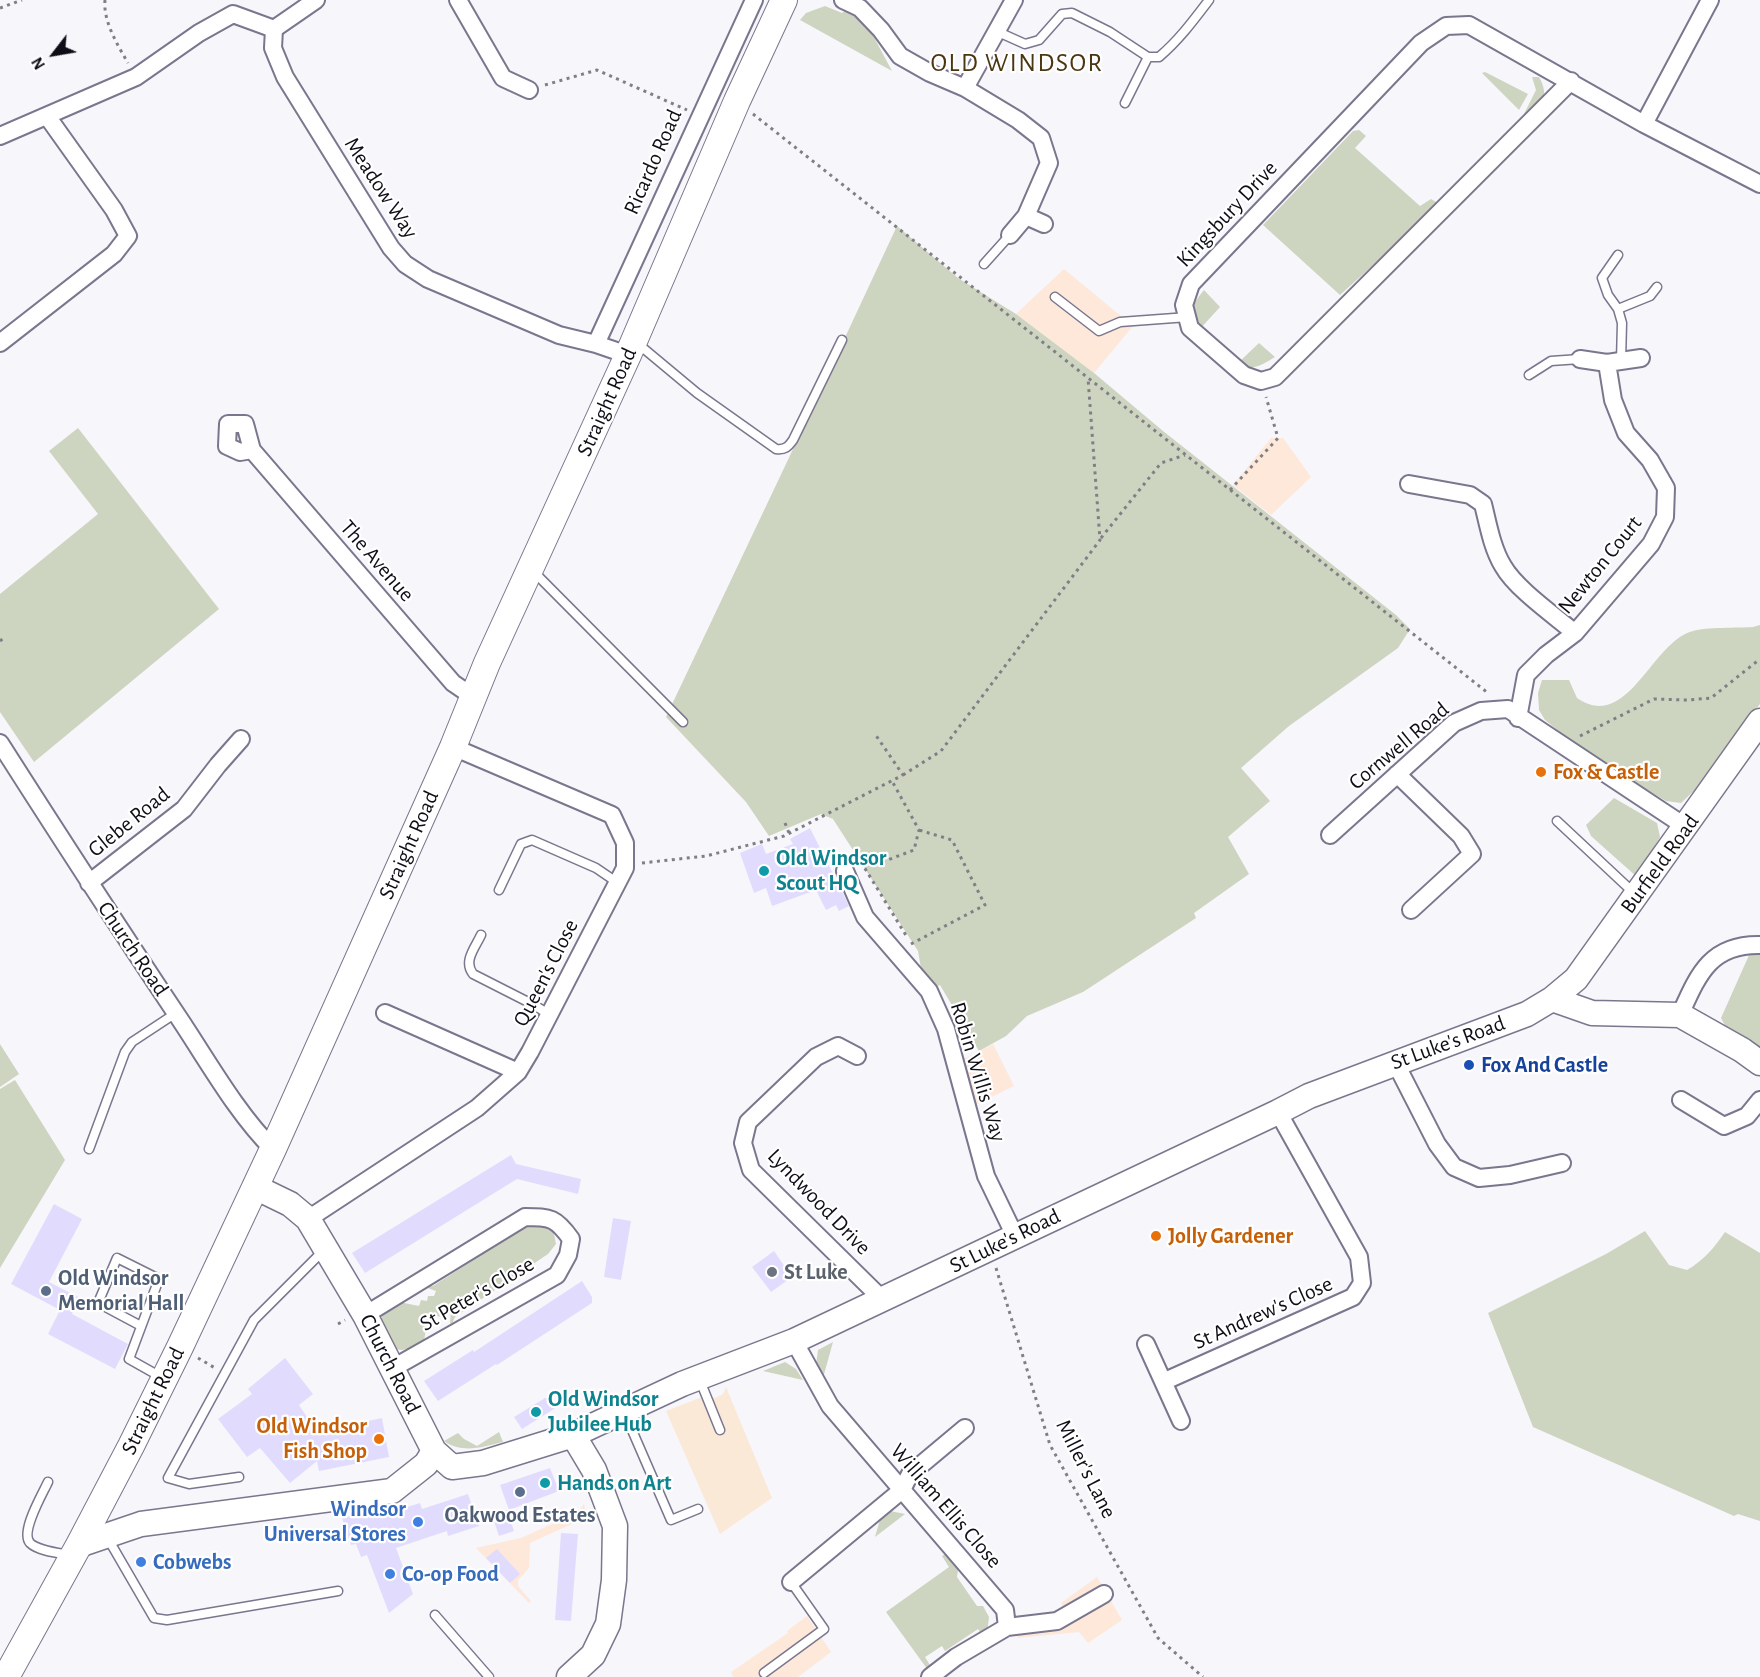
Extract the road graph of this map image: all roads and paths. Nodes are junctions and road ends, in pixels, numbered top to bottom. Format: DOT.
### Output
graph roads {
  1 [pos="22,0"];
  2 [pos="105,0"];
  3 [pos="316,0"];
  4 [pos="458,0"];
  5 [pos="754,0"];
  6 [pos="784,0"];
  7 [pos="843,0"];
  8 [pos="1014,0"];
  9 [pos="1209,0"];
  10 [pos="1710,0"];
  11 [pos="0,8"];
  12 [pos="274,29"];
  13 [pos="995,31"];
  14 [pos="1148,57"];
  15 [pos="136,77"];
  16 [pos="1570,81"];
  17 [pos="965,88"];
  18 [pos="529,90"];
  19 [pos="737,101"];
  20 [pos="1125,103"];
  21 [pos="47,116"];
  22 [pos="699,116"];
  23 [pos="1644,124"];
  24 [pos="0,136"];
  25 [pos="1760,184"];
  26 [pos="1026,216"];
  27 [pos="1044,224"];
  28 [pos="1010,235"];
  29 [pos="1618,255"];
  30 [pos="984,264"];
  31 [pos="1657,287"];
  32 [pos="1055,297"];
  33 [pos="1618,309"];
  34 [pos="1188,317"];
  35 [pos="842,340"];
  36 [pos="0,343"];
  37 [pos="596,344"];
  38 [pos="631,348"];
  39 [pos="1641,358"];
  40 [pos="1580,359"];
  41 [pos="1614,362"];
  42 [pos="1529,375"];
  43 [pos="1088,378"];
  44 [pos="1261,381"];
  45 [pos="252,450"];
  46 [pos="1185,455"];
  47 [pos="1409,484"];
  48 [pos="1229,490"];
  49 [pos="1100,540"];
  50 [pos="531,569"];
  51 [pos="1575,633"];
  52 [pos="5,636"];
  53 [pos="0,641"];
  54 [pos="1760,659"];
  55 [pos="472,696"];
  56 [pos="1513,714"];
  57 [pos="1760,721"];
  58 [pos="683,722"];
  59 [pos="875,734"];
  60 [pos="241,739"];
  61 [pos="0,743"];
  62 [pos="1559,744"];
  63 [pos="453,747"];
  64 [pos="1396,774"];
  65 [pos="903,776"];
  66 [pos="891,781"];
  67 [pos="1557,821"];
  68 [pos="785,822"];
  69 [pos="1686,827"];
  70 [pos="919,830"];
  71 [pos="789,833"];
  72 [pos="1330,835"];
  73 [pos="861,862"];
  74 [pos="625,865"];
  75 [pos="845,871"];
  76 [pos="89,883"];
  77 [pos="618,883"];
  78 [pos="499,890"];
  79 [pos="1637,895"];
  80 [pos="1411,910"];
  81 [pos="481,935"];
  82 [pos="911,944"];
  83 [pos="1760,945"];
  84 [pos="915,952"];
  85 [pos="1552,999"];
  86 [pos="176,1013"];
  87 [pos="385,1013"];
  88 [pos="549,1015"];
  89 [pos="1680,1015"];
  90 [pos="857,1056"];
  91 [pos="1395,1062"];
  92 [pos="1760,1064"];
  93 [pos="518,1072"];
  94 [pos="1681,1100"];
  95 [pos="1760,1100"];
  96 [pos="1278,1112"];
  97 [pos="89,1149"];
  98 [pos="273,1149"];
  99 [pos="1562,1163"];
  100 [pos="255,1187"];
  101 [pos="308,1219"];
  102 [pos="1015,1236"];
  103 [pos="990,1248"];
  104 [pos="325,1249"];
  105 [pos="883,1300"];
  106 [pos="364,1314"];
  107 [pos="141,1326"];
  108 [pos="794,1341"];
  109 [pos="1146,1344"];
  110 [pos="180,1347"];
  111 [pos="393,1368"];
  112 [pos="225,1374"];
  113 [pos="699,1378"];
  114 [pos="164,1379"];
  115 [pos="1165,1381"];
  116 [pos="624,1411"];
  117 [pos="1181,1421"];
  118 [pos="964,1428"];
  119 [pos="720,1430"];
  120 [pos="573,1435"];
  121 [pos="443,1459"];
  122 [pos="239,1477"];
  123 [pos="48,1482"];
  124 [pos="902,1490"];
  125 [pos="698,1509"];
  126 [pos="107,1536"];
  127 [pos="76,1550"];
  128 [pos="791,1582"];
  129 [pos="338,1591"];
  130 [pos="1104,1594"];
  131 [pos="435,1615"];
  132 [pos="1007,1627"];
  133 [pos="764,1673"];
  134 [pos="6,1677"];
  135 [pos="489,1677"];
  136 [pos="568,1677"];
  137 [pos="930,1677"];
  138 [pos="1203,1677"];
  1 -- 11 [label="path"];
  2 -- 15 [label="path"];
  3 -- 12 [label="street"];
  4 -- 18 [label="street"];
  5 -- 22 [label="street, Ricardo Road"];
  6 -- 19 [label="main road, Straight Road"];
  7 -- 17 [label="street"];
  8 -- 13 [label="street"];
  9 -- 14 [label="lane"];
  10 -- 23 [label="street"];
  12 -- 15 [label="street"];
  12 -- 37 [label="street, Meadow Way"];
  13 -- 14 [label="lane"];
  13 -- 17 [label="street"];
  14 -- 20 [label="lane"];
  15 -- 21 [label="street"];
  16 -- 23 [label="street, Kingsbury Drive"];
  16 -- 34 [label="street, Kingsbury Drive"];
  16 -- 44 [label="street"];
  17 -- 26 [label="street"];
  18 -- 22 [label="path"];
  19 -- 38 [label="main road, Straight Road"];
  19 -- 43 [label="path"];
  21 -- 24 [label="street"];
  21 -- 36 [label="street"];
  22 -- 37 [label="street, Ricardo Road"];
  23 -- 25 [label="street, Kingsbury Drive"];
  26 -- 27 [label="street"];
  26 -- 28 [label="street"];
  28 -- 30 [label="lane"];
  29 -- 33 [label="lane"];
  31 -- 33 [label="lane"];
  32 -- 34 [label="lane"];
  33 -- 41 [label="lane"];
  34 -- 44 [label="street"];
  35 -- 38 [label="lane"];
  37 -- 38 [label="street, Meadow Way"];
  38 -- 50 [label="main road, Straight Road"];
  39 -- 41 [label="street"];
  40 -- 41 [label="street"];
  40 -- 42 [label="lane"];
  41 -- 51 [label="street, Newton Court"];
  43 -- 46 [label="path"];
  43 -- 49 [label="path"];
  44 -- 48 [label="path"];
  45 -- 55 [label="street, The Avenue"];
  46 -- 48 [label="path"];
  46 -- 49 [label="path"];
  47 -- 51 [label="street"];
  48 -- 56 [label="path"];
  49 -- 65 [label="path"];
  50 -- 55 [label="main road, Straight Road"];
  50 -- 58 [label="lane"];
  51 -- 56 [label="street, Newton Court"];
  52 -- 53 [label="path"];
  54 -- 62 [label="path"];
  55 -- 63 [label="main road, Straight Road"];
  56 -- 62 [label="street"];
  56 -- 64 [label="street, Cornwell Road"];
  57 -- 69 [label="main road, Burfield Road"];
  59 -- 65 [label="path"];
  60 -- 76 [label="street, Glebe Road"];
  61 -- 76 [label="street, Church Road"];
  62 -- 69 [label="street"];
  63 -- 74 [label="street, Queen's Close"];
  63 -- 98 [label="main road, Straight Road"];
  64 -- 72 [label="street, Cornwell Road"];
  64 -- 80 [label="street"];
  65 -- 66 [label="path"];
  66 -- 70 [label="path"];
  66 -- 71 [label="path"];
  67 -- 79 [label="lane"];
  68 -- 71 [label="path"];
  69 -- 79 [label="main road, Burfield Road"];
  70 -- 73 [label="path"];
  70 -- 82 [label="path"];
  71 -- 74 [label="path"];
  73 -- 75 [label="path"];
  73 -- 82 [label="path"];
  74 -- 77 [label="street, Queen's Close"];
  75 -- 102 [label="street, Robin Willis Way"];
  76 -- 86 [label="street, Church Road"];
  77 -- 78 [label="lane"];
  77 -- 88 [label="street, Queen's Close"];
  79 -- 85 [label="main road, Burfield Road"];
  81 -- 88 [label="lane"];
  82 -- 84 [label="path"];
  83 -- 89 [label="street"];
  85 -- 89 [label="main road"];
  85 -- 91 [label="main road, St Luke's Road"];
  86 -- 97 [label="lane"];
  86 -- 98 [label="street, Church Road"];
  87 -- 93 [label="street"];
  88 -- 93 [label="street, Queen's Close"];
  89 -- 92 [label="main road"];
  90 -- 105 [label="street, Lyndwood Drive"];
  91 -- 96 [label="main road, St Luke's Road"];
  91 -- 99 [label="street"];
  93 -- 101 [label="street, Queen's Close"];
  94 -- 95 [label="street"];
  96 -- 102 [label="main road, St Luke's Road"];
  96 -- 115 [label="street, St Andrew's Close"];
  98 -- 100 [label="main road, Straight Road"];
  100 -- 101 [label="main road, Church Road"];
  100 -- 110 [label="main road, Straight Road"];
  101 -- 104 [label="main road, Church Road"];
  102 -- 103 [label="main road, St Luke's Road"];
  103 -- 105 [label="main road, St Luke's Road"];
  103 -- 138 [label="path, Miller's Lane"];
  104 -- 106 [label="main road, Church Road"];
  104 -- 112 [label="lane"];
  105 -- 108 [label="main road, St Luke's Road"];
  106 -- 111 [label="main road, Church Road"];
  106 -- 111 [label="street, St Peter's Close"];
  107 -- 107 [label="lane"];
  107 -- 114 [label="lane"];
  108 -- 113 [label="main road, St Luke's Road"];
  108 -- 124 [label="street, William Ellis Close"];
  109 -- 115 [label="street"];
  110 -- 112 [label="path"];
  110 -- 114 [label="main road, Straight Road"];
  111 -- 121 [label="main road, Church Road"];
  112 -- 122 [label="lane"];
  113 -- 116 [label="main road, St Luke's Road"];
  113 -- 119 [label="lane"];
  114 -- 127 [label="main road, Straight Road"];
  115 -- 117 [label="street"];
  116 -- 120 [label="main road, St Luke's Road"];
  116 -- 125 [label="lane"];
  118 -- 124 [label="street"];
  120 -- 121 [label="main road, St Luke's Road"];
  120 -- 136 [label="main road"];
  121 -- 126 [label="main road"];
  123 -- 127 [label="lane"];
  124 -- 128 [label="street"];
  124 -- 132 [label="street, William Ellis Close"];
  126 -- 127 [label="main road"];
  126 -- 129 [label="lane"];
  127 -- 134 [label="main road, Straight Road"];
  128 -- 133 [label="lane"];
  130 -- 132 [label="street"];
  131 -- 135 [label="lane"];
  132 -- 137 [label="street"];
}
